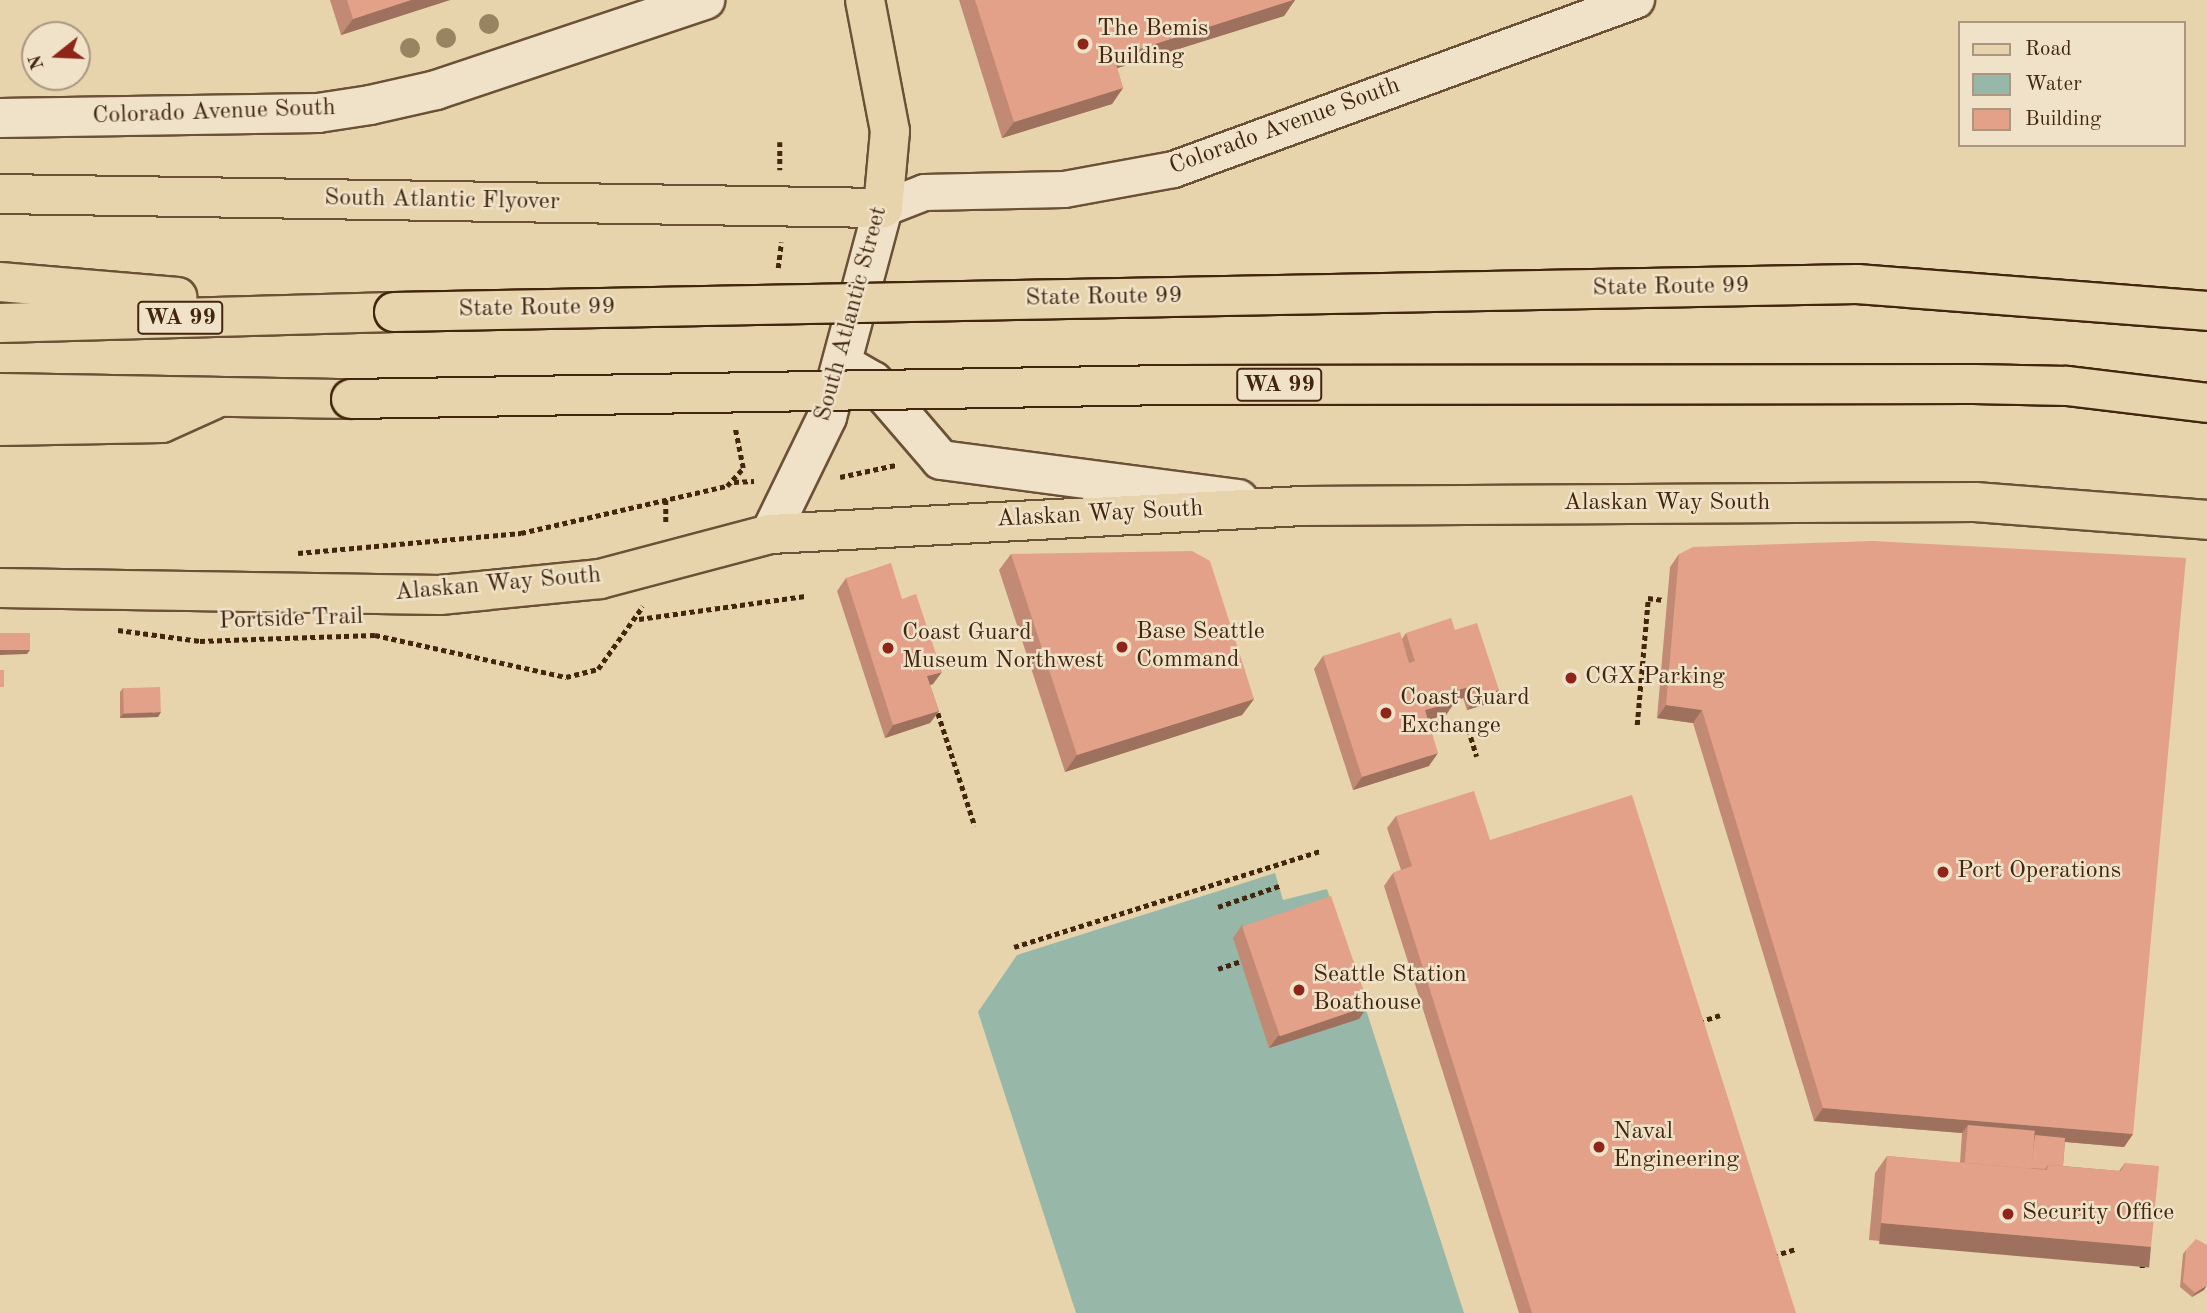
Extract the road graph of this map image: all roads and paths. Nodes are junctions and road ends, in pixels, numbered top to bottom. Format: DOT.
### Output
graph roads {
  1 [pos="705,0"];
  2 [pos="865,0"];
  3 [pos="1636,0"];
  4 [pos="0,118"];
  5 [pos="0,194"];
  6 [pos="883,208"];
  7 [pos="0,282"];
  8 [pos="2207,311"];
  9 [pos="360,313"];
  10 [pos="0,323"];
  11 [pos="843,364"];
  12 [pos="0,393"];
  13 [pos="224,395"];
  14 [pos="2207,402"];
  15 [pos="0,426"];
  16 [pos="735,427"];
  17 [pos="911,460"];
  18 [pos="861,475"];
  19 [pos="666,500"];
  20 [pos="1302,506"];
  21 [pos="668,517"];
  22 [pos="2207,520"];
  23 [pos="770,534"];
  24 [pos="282,554"];
  25 [pos="0,588"];
  26 [pos="805,596"];
  27 [pos="1664,600"];
  28 [pos="106,628"];
  29 [pos="938,713"];
  30 [pos="1466,720"];
  31 [pos="1637,725"];
  32 [pos="1476,755"];
  33 [pos="975,826"];
  34 [pos="1321,851"];
  35 [pos="1279,886"];
  36 [pos="1218,907"];
  37 [pos="1014,947"];
  38 [pos="1241,961"];
  39 [pos="1218,969"];
  40 [pos="1720,1015"];
  41 [pos="1692,1024"];
  42 [pos="2144,1243"];
  43 [pos="1796,1249"];
  44 [pos="1766,1259"];
  45 [pos="2142,1268"];
  1 -- 4 [label="main road, Colorado Avenue South"];
  2 -- 6 [label="main road, South Atlantic Street"];
  3 -- 6 [label="street, Colorado Avenue South"];
  5 -- 6 [label="main road, South Atlantic Flyover"];
  6 -- 11 [label="main road, South Atlantic Street"];
  7 -- 9 [label="main road"];
  8 -- 9 [label="main road, State Route 99 / WA 99, bridge"];
  9 -- 10 [label="main road, State Route 99 / WA 99"];
  11 -- 20 [label="main road"];
  11 -- 23 [label="main road, South Atlantic Street"];
  12 -- 13 [label="main road, WA 99"];
  13 -- 14 [label="main road, WA 99, bridge"];
  13 -- 15 [label="main road"];
  16 -- 19 [label="path"];
  17 -- 18 [label="path"];
  19 -- 21 [label="path"];
  19 -- 24 [label="path"];
  20 -- 22 [label="main road, Alaskan Way South"];
  20 -- 23 [label="main road, Alaskan Way South"];
  23 -- 25 [label="main road, Alaskan Way South"];
  26 -- 28 [label="path, Portside Trail"];
  27 -- 31 [label="path"];
  29 -- 33 [label="path"];
  30 -- 32 [label="path"];
  34 -- 37 [label="path"];
  35 -- 36 [label="path"];
  38 -- 39 [label="path"];
  40 -- 41 [label="path"];
  42 -- 45 [label="path"];
  43 -- 44 [label="path"];
}
